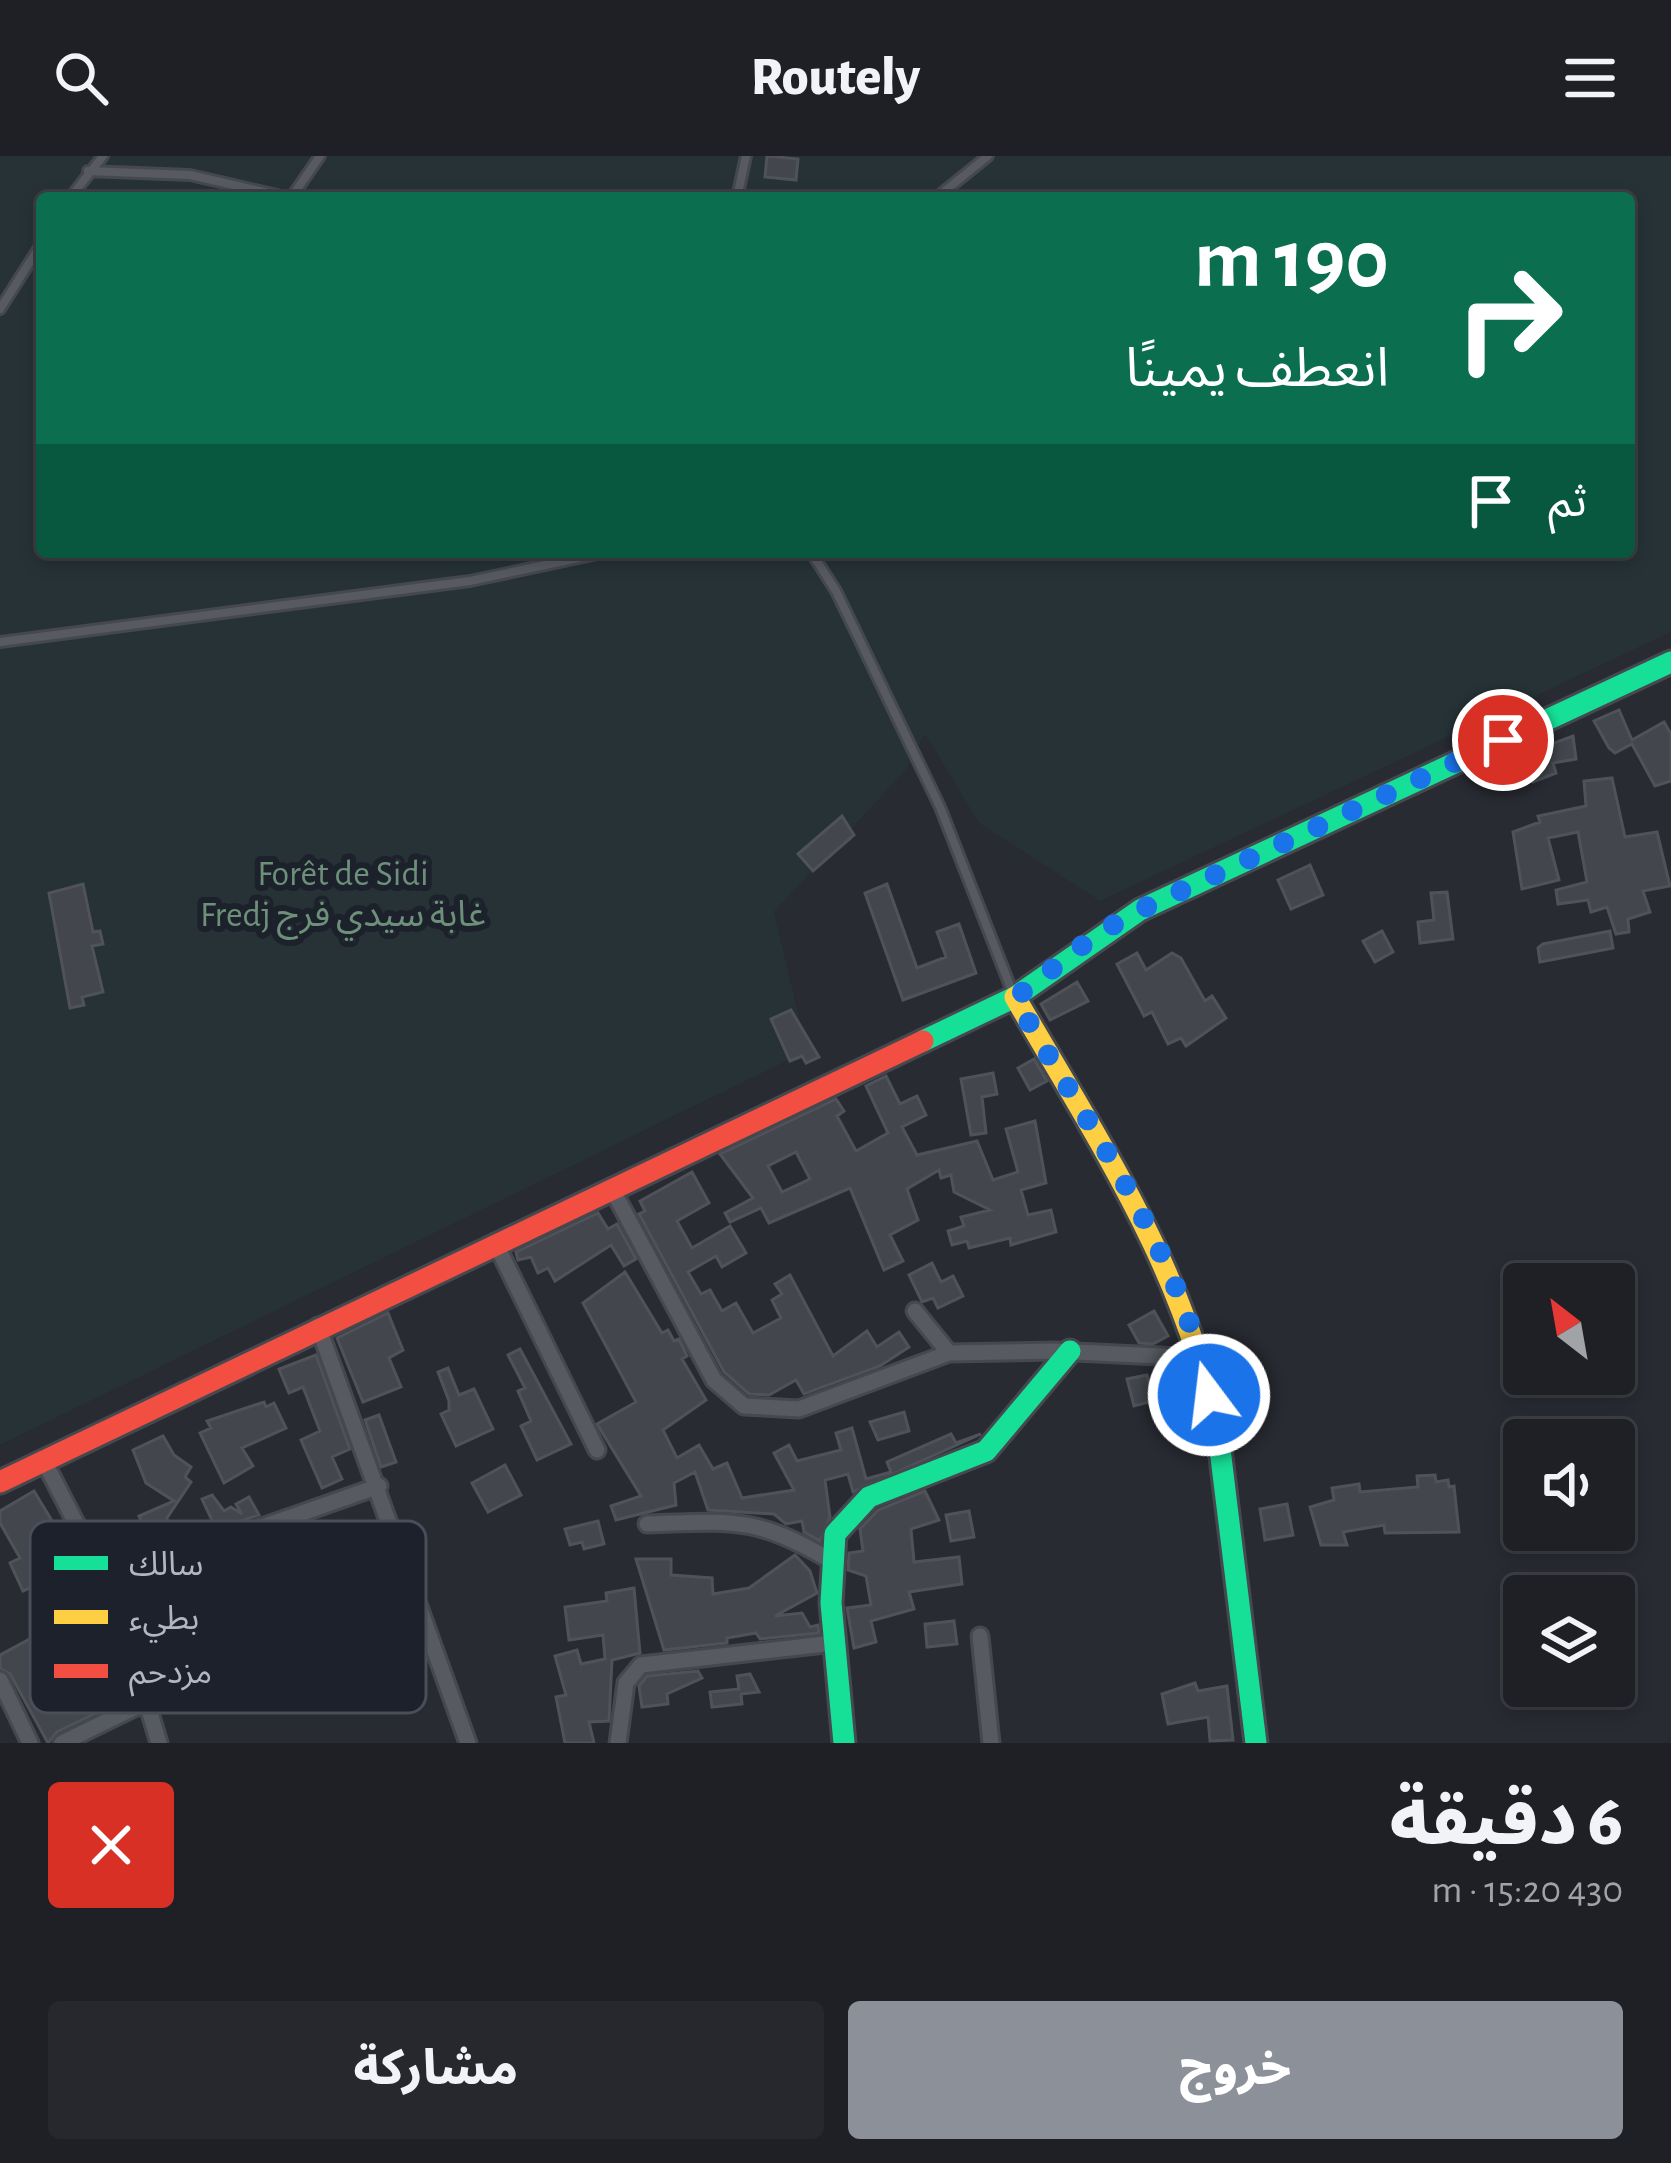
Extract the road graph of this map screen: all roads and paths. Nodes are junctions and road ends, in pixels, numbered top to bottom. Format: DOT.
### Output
graph roads {
  1 [pos="103,156"];
  2 [pos="320,156"];
  3 [pos="746,156"];
  4 [pos="988,156"];
  5 [pos="88,171"];
  6 [pos="74,192"];
  7 [pos="263,192"];
  8 [pos="295,192"];
  9 [pos="738,192"];
  10 [pos="943,192"];
  11 [pos="36,252"];
  12 [pos="0,309"];
  13 [pos="578,558"];
  14 [pos="815,558"];
  15 [pos="0,642"];
  16 [pos="1671,662"];
  17 [pos="1015,998"];
  18 [pos="610,1186"];
  19 [pos="495,1242"];
  20 [pos="915,1311"];
  21 [pos="318,1326"];
  22 [pos="1070,1351"];
  23 [pos="949,1353"];
  24 [pos="1202,1358"];
  25 [pos="597,1450"];
  26 [pos="44,1460"];
  27 [pos="0,1482"];
  28 [pos="380,1486"];
  29 [pos="75,1521"];
  30 [pos="280,1521"];
  31 [pos="392,1521"];
  32 [pos="646,1524"];
  33 [pos="833,1562"];
  34 [pos="426,1620"];
  35 [pos="980,1636"];
  36 [pos="835,1643"];
  37 [pos="0,1680"];
  38 [pos="123,1713"];
  39 [pos="149,1713"];
  40 [pos="30,1743"];
  41 [pos="62,1743"];
  42 [pos="159,1743"];
  43 [pos="468,1743"];
  44 [pos="618,1743"];
  45 [pos="844,1743"];
  46 [pos="991,1743"];
  47 [pos="1256,1743"];
  1 -- 5 [label="lane"];
  2 -- 8 [label="lane"];
  3 -- 9 [label="lane"];
  4 -- 10 [label="lane"];
  5 -- 6 [label="lane"];
  5 -- 7 [label="lane"];
  11 -- 12 [label="lane"];
  13 -- 15 [label="lane"];
  14 -- 17 [label="lane"];
  16 -- 17 [label="street"];
  17 -- 18 [label="street"];
  17 -- 24 [label="street"];
  18 -- 19 [label="street"];
  18 -- 23 [label="street"];
  19 -- 21 [label="street"];
  19 -- 25 [label="street"];
  20 -- 23 [label="street"];
  21 -- 26 [label="street"];
  21 -- 28 [label="street"];
  22 -- 23 [label="street"];
  22 -- 24 [label="street"];
  22 -- 33 [label="street"];
  24 -- 47 [label="street"];
  26 -- 27 [label="street"];
  26 -- 29 [label="street"];
  28 -- 30 [label="street"];
  28 -- 31 [label="street"];
  32 -- 33 [label="street"];
  33 -- 36 [label="street"];
  34 -- 43 [label="street"];
  35 -- 46 [label="street"];
  36 -- 44 [label="street"];
  36 -- 45 [label="street"];
  37 -- 40 [label="street"];
  38 -- 41 [label="street"];
  39 -- 42 [label="street"];
}
